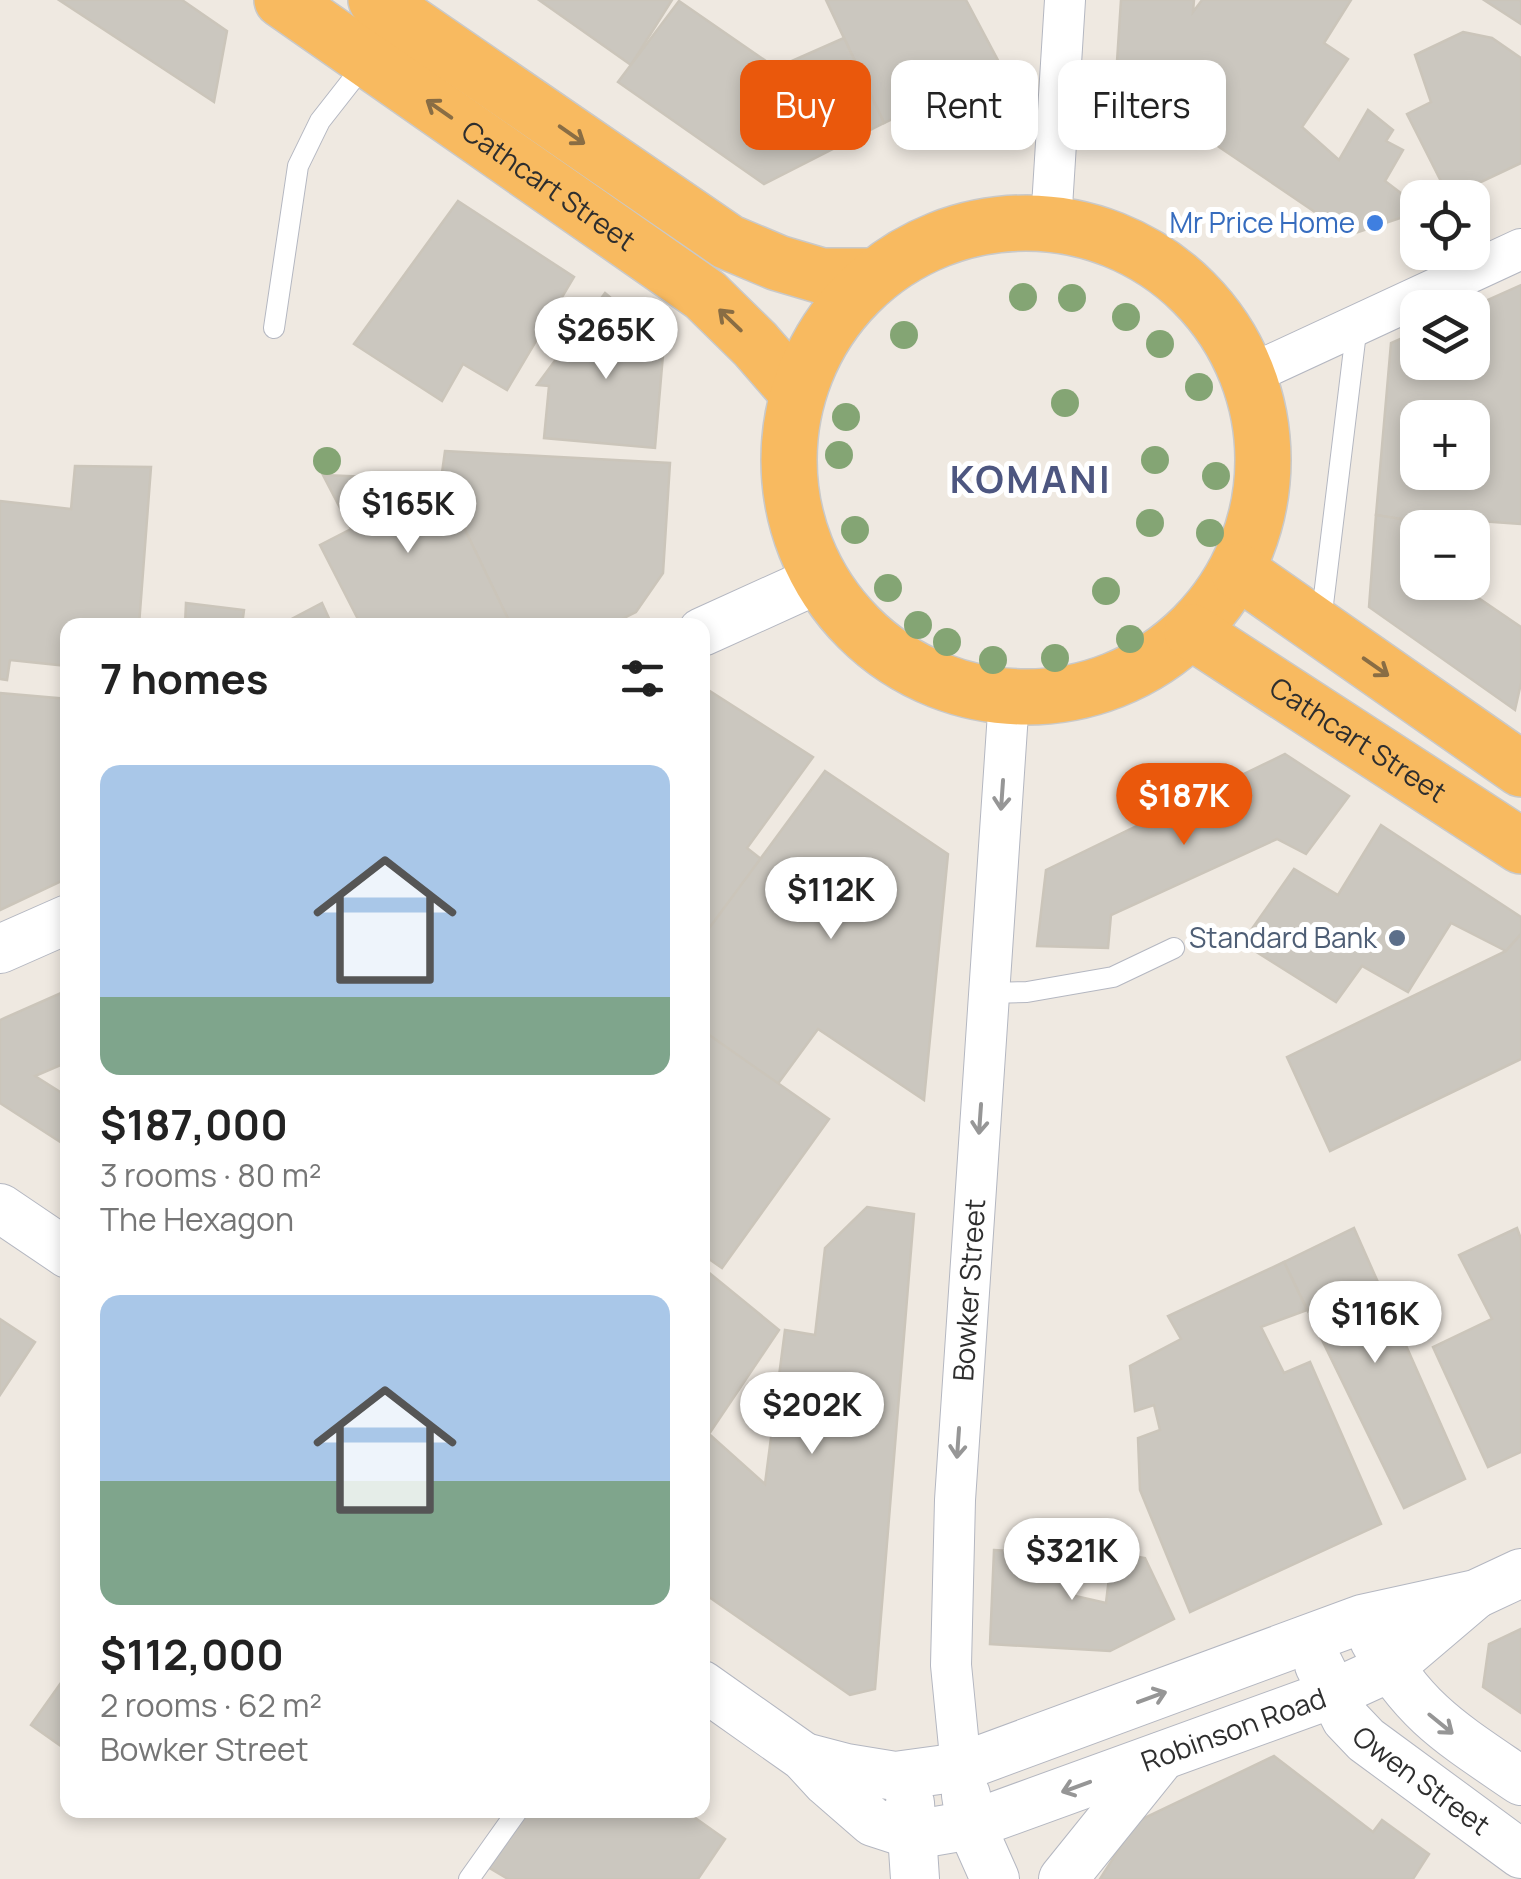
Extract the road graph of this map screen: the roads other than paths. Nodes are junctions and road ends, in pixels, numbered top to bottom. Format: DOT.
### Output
graph roads {
  1 [pos="282,0"];
  2 [pos="376,0"];
  3 [pos="1066,0"];
  4 [pos="368,60"];
  5 [pos="1052,223"];
  6 [pos="1521,248"];
  7 [pos="873,276"];
  8 [pos="1358,324"];
  9 [pos="274,328"];
  10 [pos="1249,375"];
  11 [pos="796,391"];
  12 [pos="1238,570"];
  13 [pos="819,579"];
  14 [pos="710,628"];
  15 [pos="1320,628"];
  16 [pos="1192,632"];
  17 [pos="1009,698"];
  18 [pos="1521,768"];
  19 [pos="1521,846"];
  20 [pos="60,923"];
  21 [pos="1174,948"];
  22 [pos="0,949"];
  23 [pos="989,993"];
  24 [pos="0,1208"];
  25 [pos="60,1249"];
  26 [pos="1521,1573"];
  27 [pos="1476,1594"];
  28 [pos="1362,1619"];
  29 [pos="1307,1640"];
  30 [pos="1389,1668"];
  31 [pos="710,1691"];
  32 [pos="1332,1694"];
  33 [pos="1162,1756"];
  34 [pos="804,1757"];
  35 [pos="962,1766"];
  36 [pos="907,1776"];
  37 [pos="1521,1780"];
  38 [pos="512,1818"];
  39 [pos="971,1825"];
  40 [pos="1521,1854"];
  41 [pos="914,1857"];
  42 [pos="469,1879"];
  43 [pos="995,1879"];
  44 [pos="1063,1879"];
  1 -- 4 [label="highway, Cathcart Street"];
  2 -- 7 [label="highway, Cathcart Street, one-way"];
  3 -- 5 [label="street"];
  4 -- 9 [label="lane"];
  11 -- 4 [label="highway, Cathcart Street, one-way"];
  5 -- 7 [label="highway"];
  5 -- 10 [label="highway"];
  6 -- 8 [label="street"];
  7 -- 11 [label="highway"];
  8 -- 10 [label="street"];
  8 -- 15 [label="lane"];
  10 -- 12 [label="highway"];
  11 -- 13 [label="highway"];
  12 -- 15 [label="highway"];
  12 -- 16 [label="highway"];
  13 -- 14 [label="street"];
  13 -- 17 [label="highway"];
  15 -- 18 [label="highway, one-way"];
  16 -- 17 [label="highway"];
  16 -- 19 [label="highway, Cathcart Street"];
  17 -- 23 [label="street, Bowker Street, one-way"];
  20 -- 22 [label="street"];
  21 -- 23 [label="lane"];
  23 -- 35 [label="street, Bowker Street, one-way"];
  24 -- 25 [label="street"];
  26 -- 27 [label="street, Robinson Road"];
  27 -- 28 [label="street, Robinson Road"];
  27 -- 30 [label="street, Robinson Road"];
  28 -- 29 [label="street, Robinson Road"];
  28 -- 30 [label="street, Owen Street"];
  29 -- 32 [label="street, Owen Street"];
  35 -- 29 [label="street, Robinson Road, one-way"];
  30 -- 32 [label="street, Robinson Road"];
  30 -- 37 [label="street, Owen Street, one-way"];
  31 -- 34 [label="street"];
  32 -- 33 [label="street, Robinson Road"];
  32 -- 40 [label="street, Owen Street"];
  33 -- 39 [label="street, Robinson Road, one-way"];
  33 -- 44 [label="street"];
  34 -- 36 [label="street, Robinson Road"];
  34 -- 41 [label="street"];
  35 -- 36 [label="street, Robinson Road"];
  35 -- 39 [label="street, Bowker Street"];
  36 -- 41 [label="street"];
  38 -- 42 [label="lane"];
  39 -- 41 [label="street, Robinson Road"];
  39 -- 43 [label="street, Bowker Street"];
}
